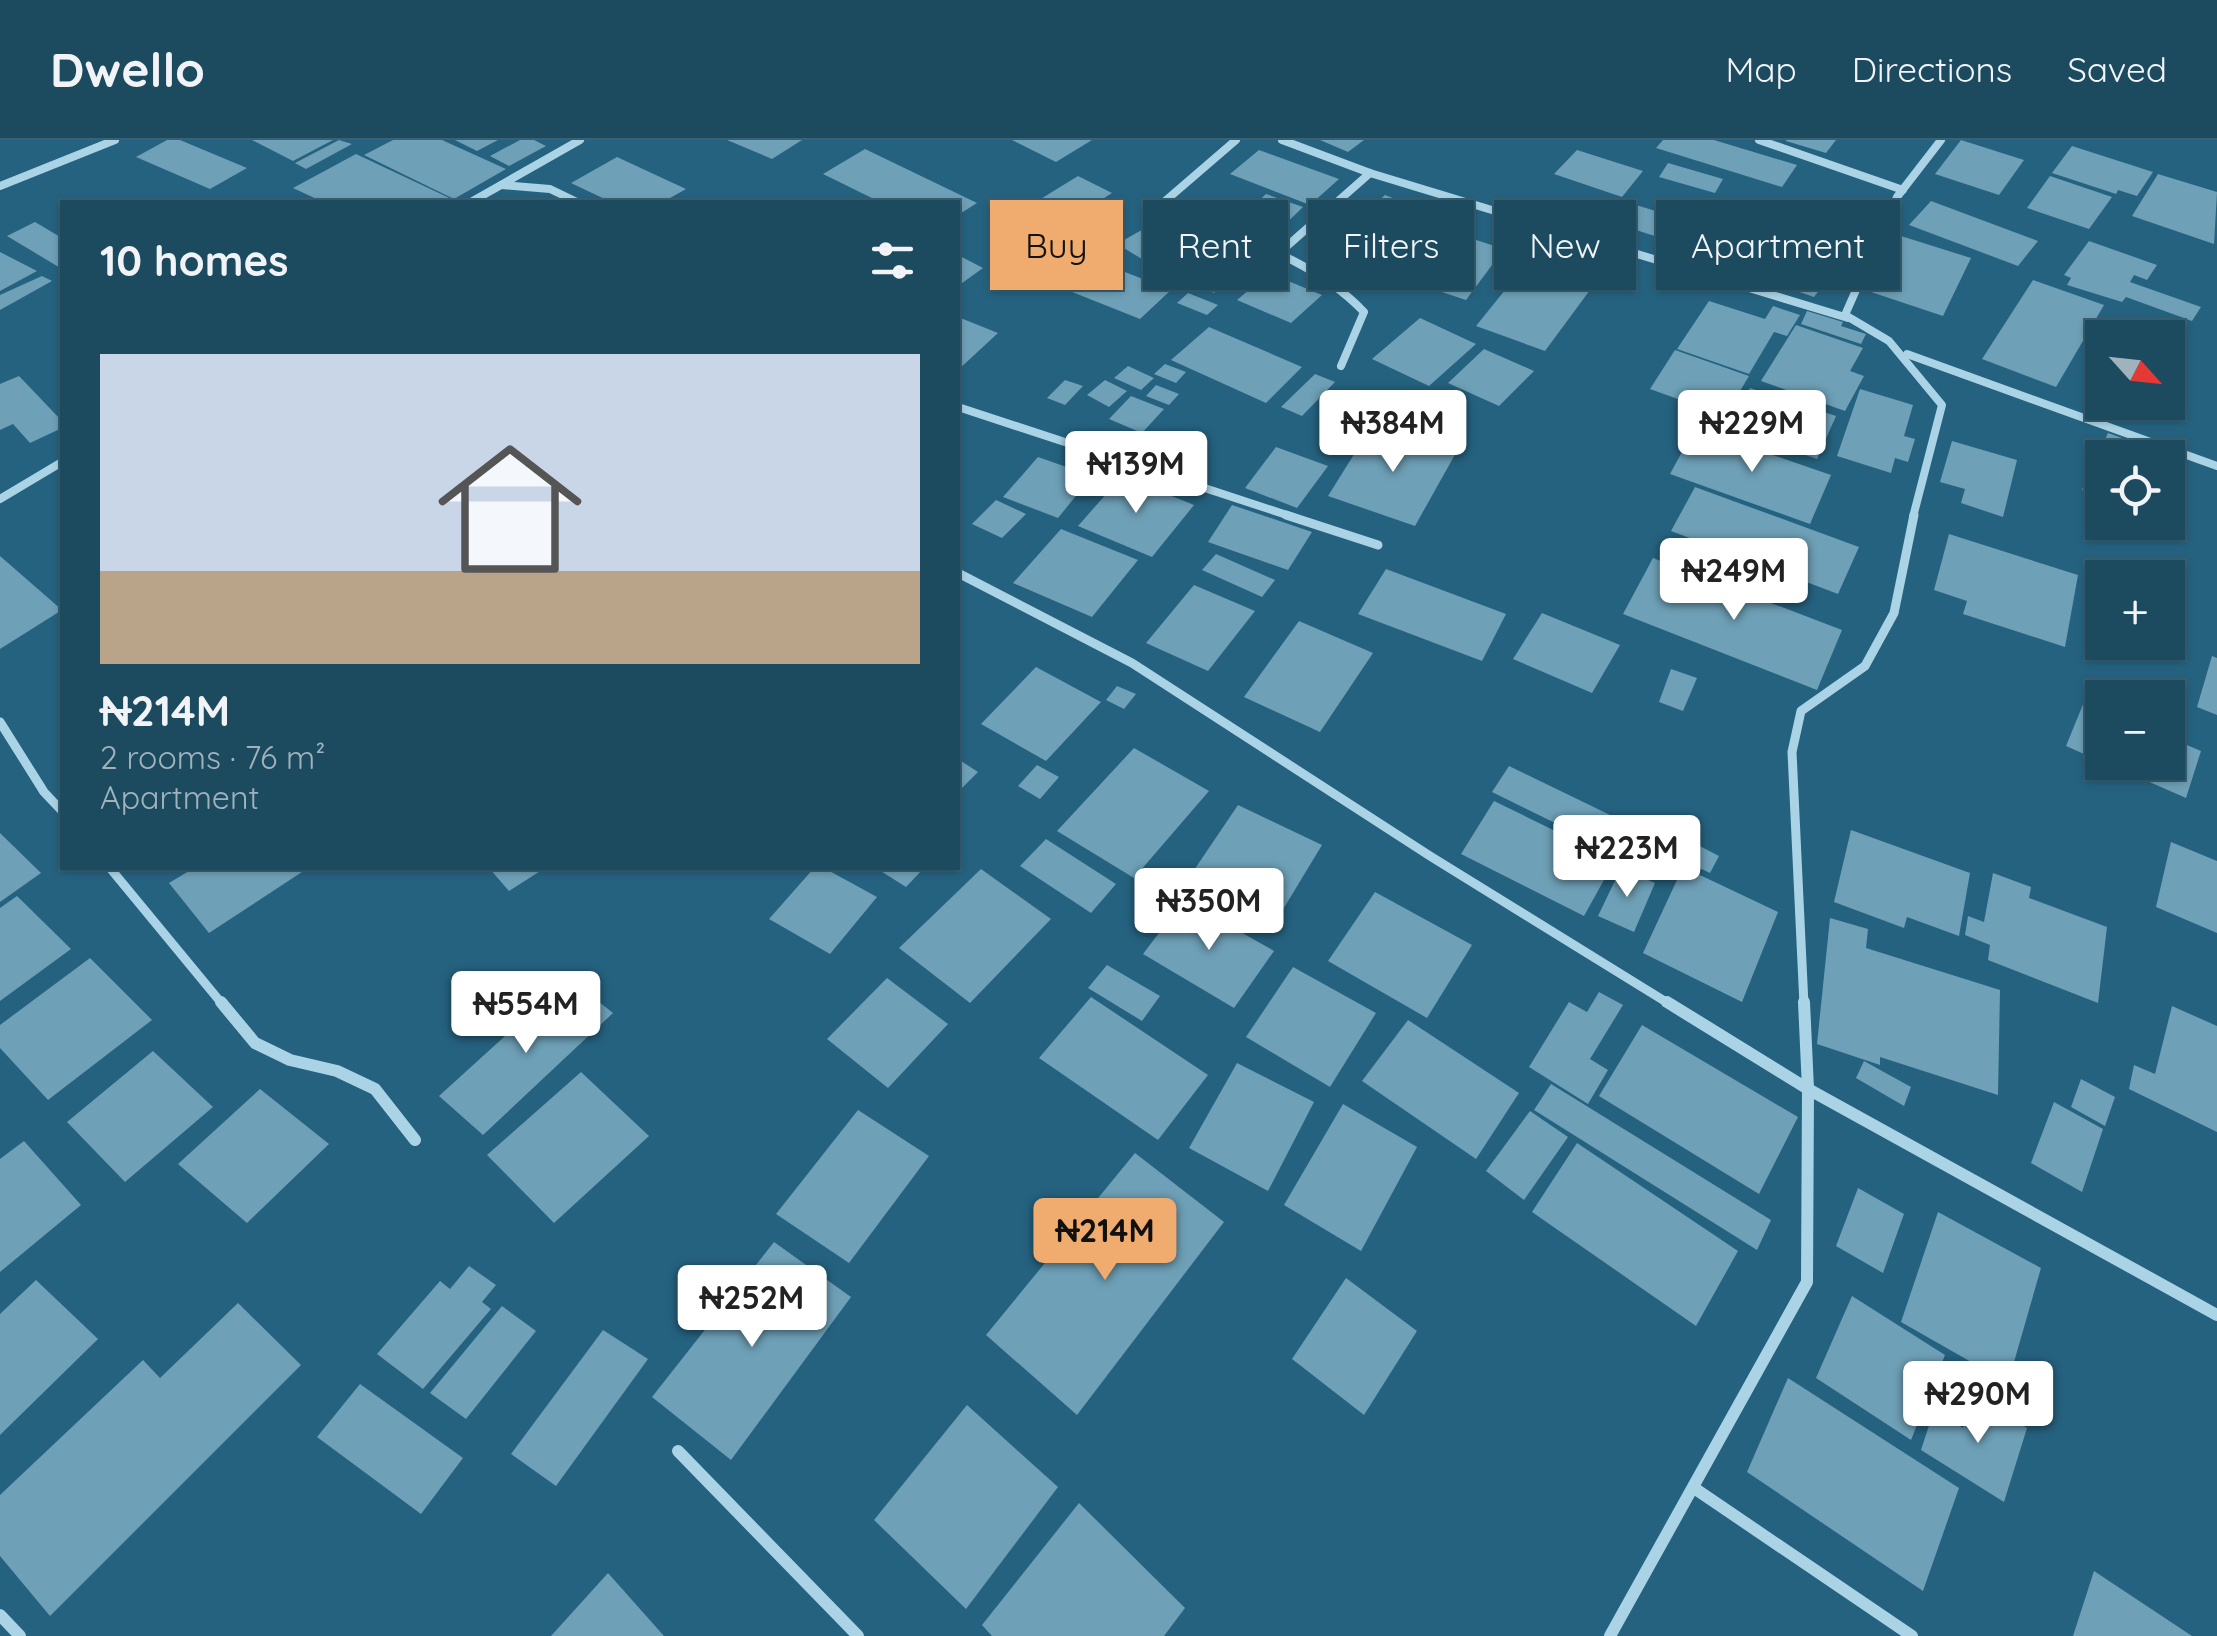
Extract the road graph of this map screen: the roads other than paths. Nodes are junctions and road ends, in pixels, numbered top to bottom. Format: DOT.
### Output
graph roads {
  1 [pos="115,140"];
  2 [pos="580,140"];
  3 [pos="1236,140"];
  4 [pos="1282,140"];
  5 [pos="1759,140"];
  6 [pos="1941,140"];
  7 [pos="1370,173"];
  8 [pos="501,184"];
  9 [pos="0,186"];
  10 [pos="1903,190"];
  11 [pos="474,200"];
  12 [pos="573,200"];
  13 [pos="1166,200"];
  14 [pos="1288,245"];
  15 [pos="1288,260"];
  16 [pos="1867,324"];
  17 [pos="1906,354"];
  18 [pos="1341,366"];
  19 [pos="960,408"];
  20 [pos="60,463"];
  21 [pos="2217,466"];
  22 [pos="0,500"];
  23 [pos="1378,545"];
  24 [pos="960,574"];
  25 [pos="0,722"];
  26 [pos="60,807"];
  27 [pos="112,870"];
  28 [pos="1808,1089"];
  29 [pos="415,1140"];
  30 [pos="2217,1314"];
  31 [pos="678,1452"];
  32 [pos="1694,1488"];
  33 [pos="0,1615"];
  34 [pos="20,1636"];
  35 [pos="858,1636"];
  36 [pos="1610,1636"];
  37 [pos="1912,1636"];
  1 -- 9 [label="street"];
  2 -- 8 [label="street"];
  3 -- 13 [label="street"];
  4 -- 7 [label="street"];
  5 -- 10 [label="street"];
  6 -- 10 [label="street"];
  7 -- 14 [label="street"];
  7 -- 16 [label="street"];
  8 -- 11 [label="street"];
  8 -- 12 [label="street"];
  10 -- 16 [label="street"];
  15 -- 18 [label="street"];
  16 -- 17 [label="street"];
  17 -- 21 [label="street"];
  17 -- 28 [label="street"];
  19 -- 23 [label="street"];
  20 -- 22 [label="street"];
  24 -- 28 [label="street"];
  25 -- 26 [label="street"];
  27 -- 29 [label="street"];
  28 -- 30 [label="street"];
  28 -- 32 [label="street"];
  31 -- 35 [label="street"];
  32 -- 36 [label="street"];
  32 -- 37 [label="street"];
  33 -- 34 [label="street"];
}
